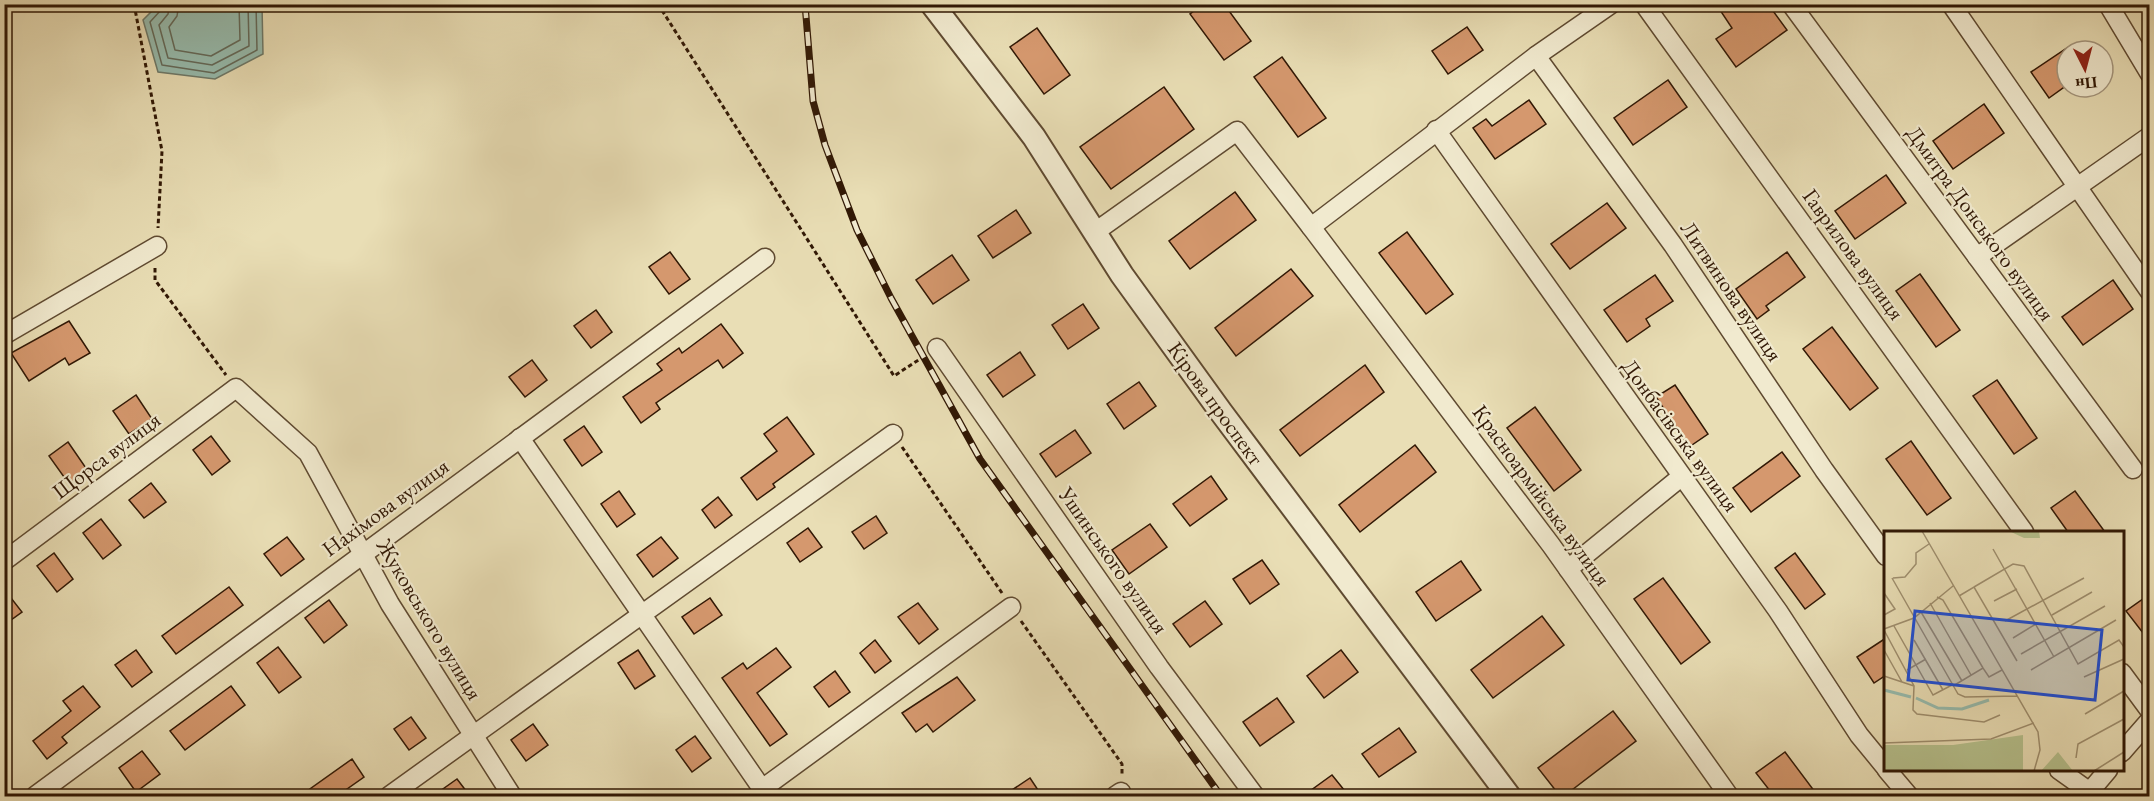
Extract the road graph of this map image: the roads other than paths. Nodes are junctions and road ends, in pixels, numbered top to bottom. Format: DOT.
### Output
graph roads {
  1 [pos="932,4"];
  2 [pos="1611,4"];
  3 [pos="1644,4"];
  4 [pos="1791,4"];
  5 [pos="2108,4"];
  6 [pos="1960,7"];
  7 [pos="1536,56"];
  8 [pos="2150,74"];
  9 [pos="1436,130"];
  10 [pos="2150,136"];
  11 [pos="2075,187"];
  12 [pos="1311,227"];
  13 [pos="1095,232"];
  14 [pos="156,246"];
  15 [pos="1977,257"];
  16 [pos="765,258"];
  17 [pos="2150,292"];
  18 [pos="4,335"];
  19 [pos="937,348"];
  20 [pos="236,388"];
  21 [pos="893,434"];
  22 [pos="520,438"];
  23 [pos="2133,469"];
  24 [pos="1681,477"];
  25 [pos="2023,531"];
  26 [pos="362,553"];
  27 [pos="1884,553"];
  28 [pos="4,561"];
  29 [pos="1568,569"];
  30 [pos="1011,607"];
  31 [pos="641,614"];
  32 [pos="2124,676"];
  33 [pos="2150,711"];
  34 [pos="2150,720"];
  35 [pos="473,735"];
  36 [pos="2124,750"];
  37 [pos="1884,766"];
  38 [pos="1888,771"];
  39 [pos="2061,771"];
  40 [pos="2107,771"];
  41 [pos="765,793"];
  42 [pos="2088,794"];
  43 [pos="35,796"];
  44 [pos="389,796"];
  45 [pos="512,796"];
  46 [pos="1255,796"];
  47 [pos="1509,796"];
  48 [pos="1729,796"];
  49 [pos="1909,796"];
  1 -- 13 [label="street, Кірова проспект"];
  2 -- 7 [label="street"];
  3 -- 25 [label="street, Гаврилова вулиця"];
  4 -- 15 [label="street, Дмитра Донського вулиця"];
  5 -- 8 [label="street"];
  6 -- 11 [label="street"];
  7 -- 9 [label="street"];
  7 -- 27 [label="street, Литвинова вулиця"];
  9 -- 12 [label="street"];
  9 -- 24 [label="street, Донбасівська вулиця"];
  10 -- 11 [label="street"];
  11 -- 15 [label="street"];
  11 -- 17 [label="street"];
  12 -- 13 [label="street, Красноармійська вулиця"];
  12 -- 29 [label="street, Красноармійська вулиця"];
  13 -- 47 [label="street, Кірова проспект"];
  14 -- 18 [label="street"];
  15 -- 23 [label="street, Дмитра Донського вулиця"];
  16 -- 22 [label="street, Нахімова вулиця"];
  19 -- 46 [label="street, Ушинського вулиця"];
  20 -- 26 [label="street, Жуковського вулиця"];
  20 -- 28 [label="street, Щорса вулиця"];
  21 -- 31 [label="street"];
  22 -- 26 [label="street, Нахімова вулиця"];
  22 -- 31 [label="street"];
  24 -- 29 [label="street"];
  24 -- 37 [label="street, Донбасівська вулиця"];
  26 -- 35 [label="street, Жуковського вулиця"];
  26 -- 43 [label="street, Нахімова вулиця"];
  29 -- 48 [label="street, Красноармійська вулиця"];
  30 -- 41 [label="street"];
  31 -- 35 [label="street"];
  31 -- 41 [label="street"];
  32 -- 33 [label="street"];
  34 -- 36 [label="street"];
  35 -- 44 [label="street"];
  35 -- 45 [label="street, Жуковського вулиця"];
  38 -- 49 [label="street, Донбасівська вулиця"];
  39 -- 42 [label="street"];
  40 -- 42 [label="street"];
}
